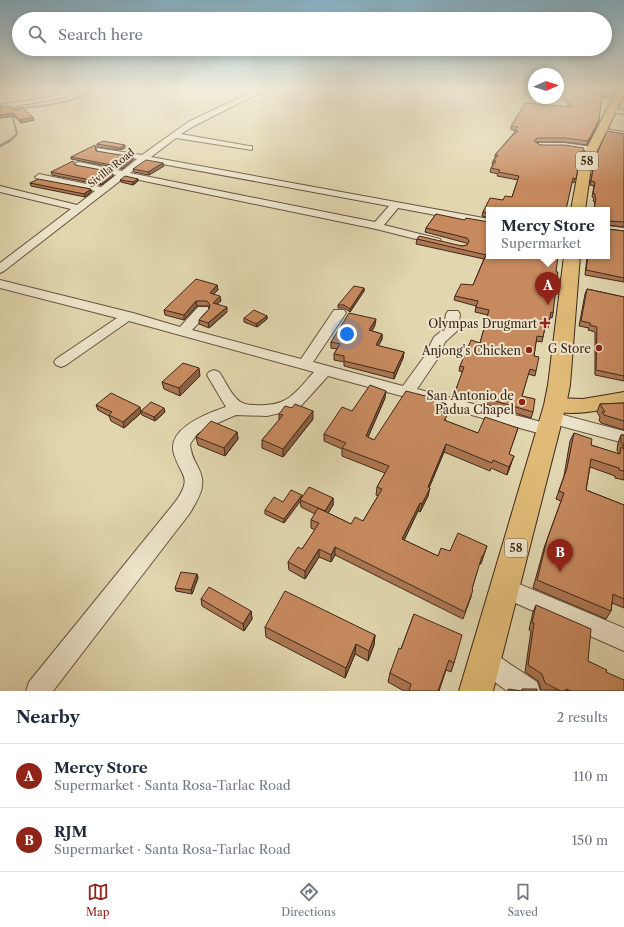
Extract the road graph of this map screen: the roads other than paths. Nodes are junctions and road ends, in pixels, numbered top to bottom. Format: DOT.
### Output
graph roads {
  1 [pos="199,120"];
  2 [pos="606,120"];
  3 [pos="601,130"];
  4 [pos="624,134"];
  5 [pos="174,135"];
  6 [pos="539,145"];
  7 [pos="249,148"];
  8 [pos="592,148"];
  9 [pos="100,150"];
  10 [pos="142,159"];
  11 [pos="79,164"];
  12 [pos="123,173"];
  13 [pos="39,177"];
  14 [pos="0,190"];
  15 [pos="101,190"];
  16 [pos="395,205"];
  17 [pos="578,207"];
  18 [pos="78,208"];
  19 [pos="486,221"];
  20 [pos="377,226"];
  21 [pos="610,229"];
  22 [pos="624,231"];
  23 [pos="447,243"];
  24 [pos="572,259"];
  25 [pos="0,269"];
  26 [pos="0,284"];
  27 [pos="203,310"];
  28 [pos="339,313"];
  29 [pos="453,314"];
  30 [pos="128,316"];
  31 [pos="183,331"];
  32 [pos="61,362"];
  33 [pos="304,365"];
  34 [pos="324,371"];
  35 [pos="214,375"];
  36 [pos="407,392"];
  37 [pos="624,399"];
  38 [pos="238,410"];
  39 [pos="552,418"];
  40 [pos="624,437"];
  41 [pos="504,588"];
  42 [pos="624,640"];
  43 [pos="484,660"];
  44 [pos="38,691"];
  45 [pos="476,691"];
  46 [pos="528,691"];
  1 -- 5 [label="street, Sivilla Road"];
  2 -- 3 [label="highway, 58"];
  3 -- 4 [label="street"];
  3 -- 8 [label="highway, 58"];
  5 -- 7 [label="street"];
  5 -- 10 [label="street, Sivilla Road"];
  6 -- 8 [label="street"];
  8 -- 17 [label="highway, 58"];
  9 -- 10 [label="street"];
  10 -- 12 [label="street, Sivilla Road"];
  10 -- 16 [label="street"];
  11 -- 12 [label="street"];
  12 -- 15 [label="street, Sivilla Road"];
  12 -- 20 [label="street"];
  13 -- 15 [label="street"];
  14 -- 18 [label="street"];
  15 -- 18 [label="street, Sivilla Road"];
  16 -- 19 [label="street"];
  16 -- 20 [label="street"];
  18 -- 25 [label="street, Sivilla Road"];
  20 -- 23 [label="street"];
  21 -- 22 [label="street"];
  24 -- 39 [label="highway, 58"];
  26 -- 30 [label="street"];
  27 -- 31 [label="street"];
  28 -- 33 [label="street"];
  29 -- 36 [label="street"];
  30 -- 31 [label="street"];
  30 -- 32 [label="street"];
  31 -- 33 [label="street"];
  33 -- 34 [label="street"];
  34 -- 36 [label="street"];
  34 -- 38 [label="street"];
  35 -- 38 [label="street"];
  36 -- 39 [label="street"];
  37 -- 39 [label="main road"];
  38 -- 44 [label="street"];
  39 -- 40 [label="street"];
  39 -- 41 [label="highway, 58"];
  41 -- 42 [label="street"];
  41 -- 43 [label="highway, 58"];
  43 -- 45 [label="highway, 58"];
  43 -- 46 [label="street"];
}
